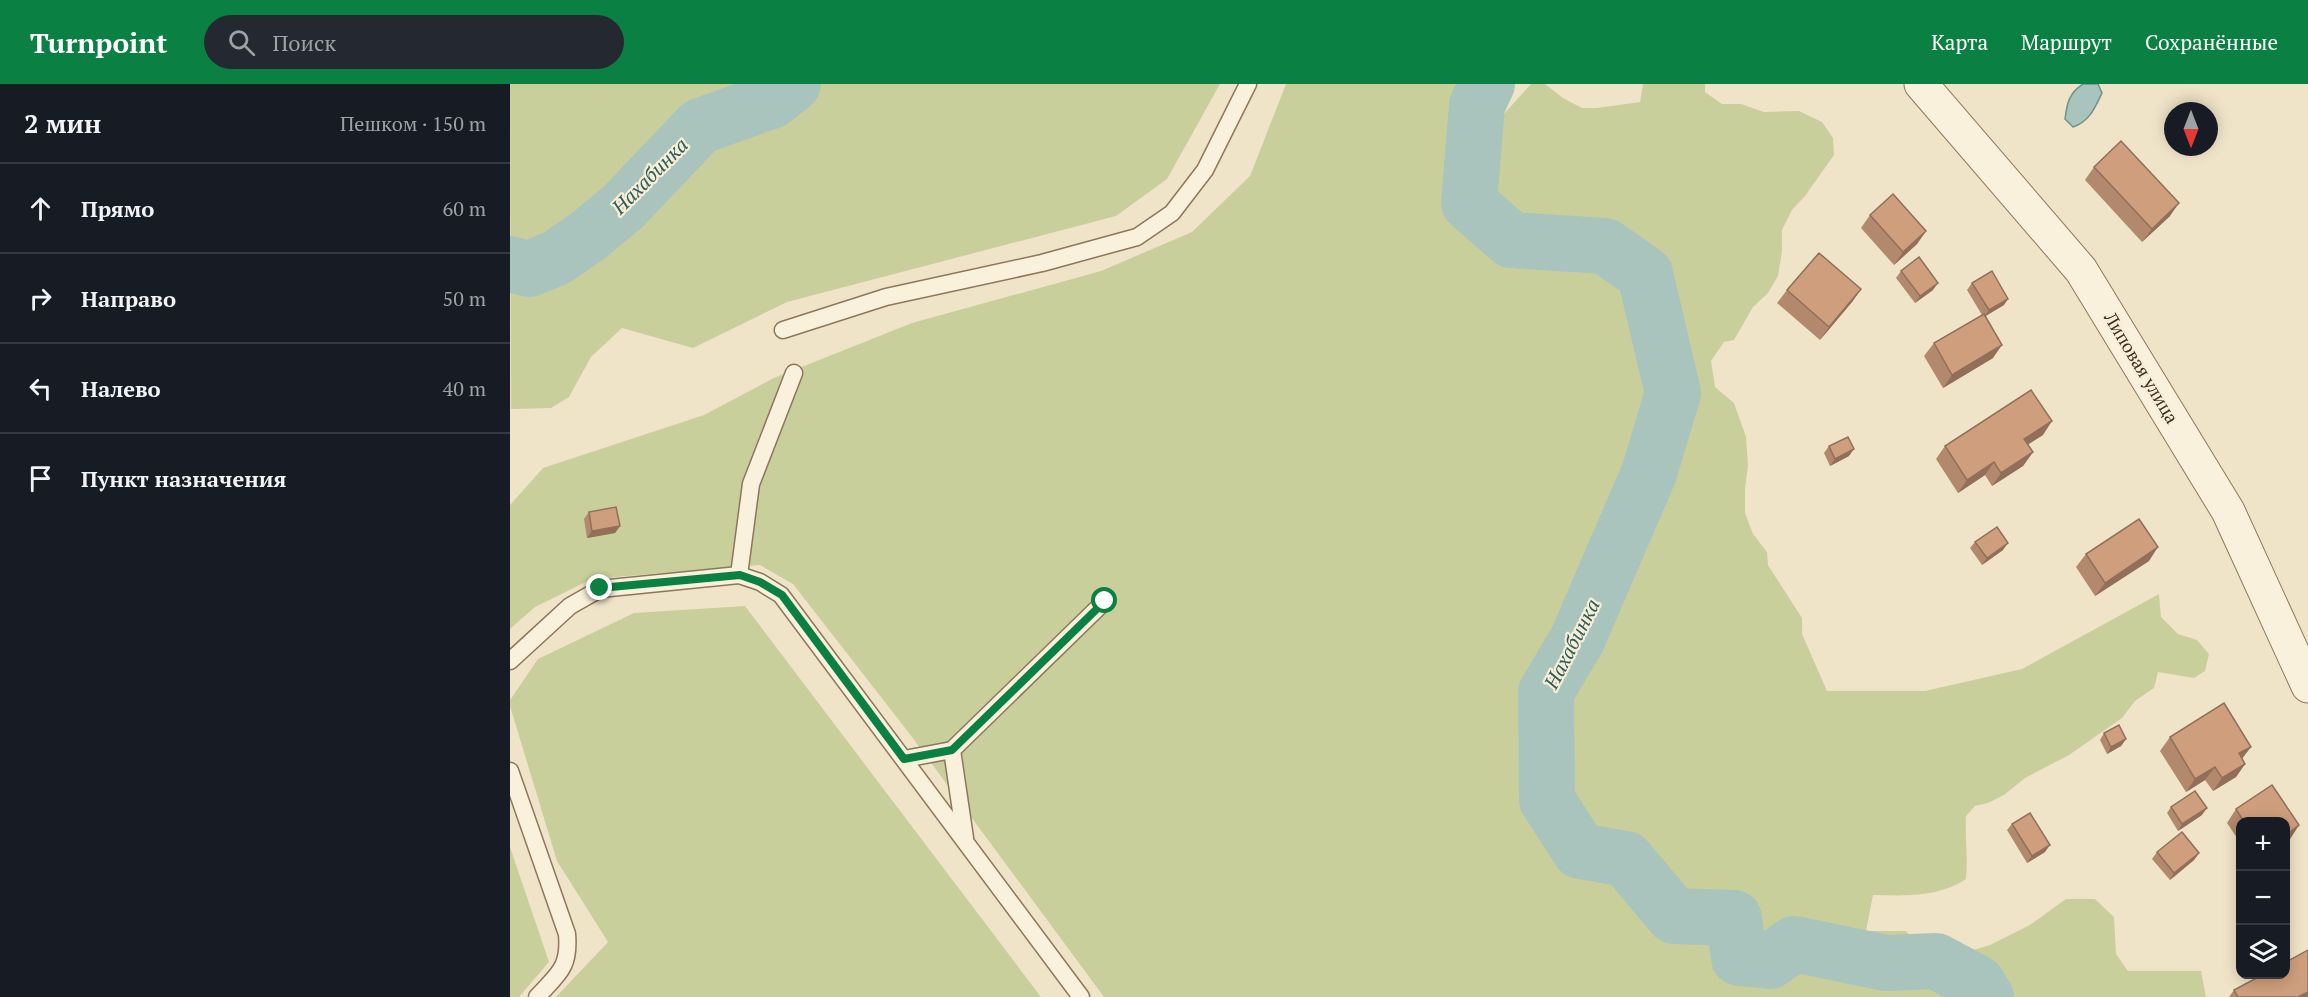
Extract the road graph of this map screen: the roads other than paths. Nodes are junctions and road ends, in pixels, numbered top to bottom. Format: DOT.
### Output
graph roads {
  1 [pos="1248,84"];
  2 [pos="1921,84"];
  3 [pos="783,330"];
  4 [pos="794,373"];
  5 [pos="740,575"];
  6 [pos="1105,601"];
  7 [pos="510,661"];
  8 [pos="2308,686"];
  9 [pos="952,750"];
  10 [pos="904,759"];
  11 [pos="510,771"];
  12 [pos="965,841"];
  13 [pos="537,997"];
  14 [pos="1082,997"];
  1 -- 3 [label="lane"];
  2 -- 8 [label="street, Липовая улица"];
  4 -- 5 [label="lane"];
  5 -- 7 [label="lane"];
  5 -- 10 [label="lane"];
  6 -- 9 [label="lane"];
  9 -- 10 [label="lane"];
  9 -- 12 [label="lane"];
  10 -- 12 [label="lane"];
  11 -- 13 [label="lane"];
  12 -- 14 [label="lane"];
}
